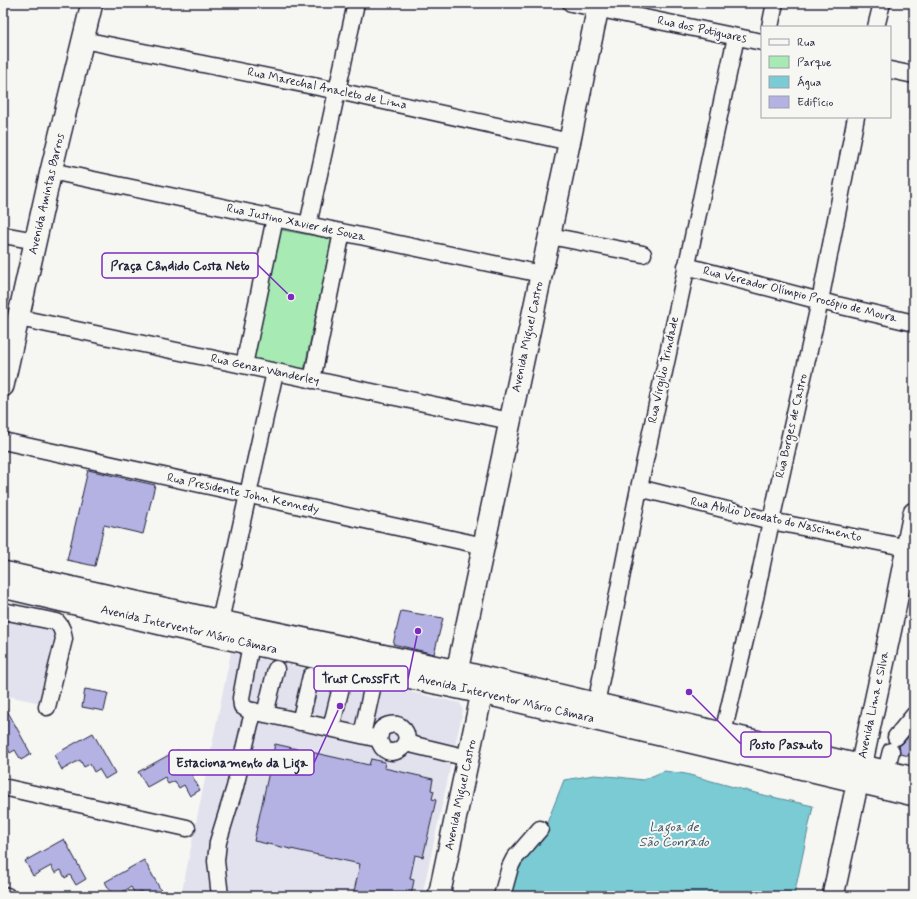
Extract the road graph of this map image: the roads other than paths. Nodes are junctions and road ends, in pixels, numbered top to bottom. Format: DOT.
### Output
graph roads {
  1 [pos="92,3"];
  2 [pos="356,3"];
  3 [pos="571,3"];
  4 [pos="775,3"];
  5 [pos="882,3"];
  6 [pos="598,6"];
  7 [pos="770,26"];
  8 [pos="876,26"];
  9 [pos="736,37"];
  10 [pos="83,40"];
  11 [pos="761,42"];
  12 [pos="891,70"];
  13 [pos="914,75"];
  14 [pos="338,91"];
  15 [pos="856,118"];
  16 [pos="570,142"];
  17 [pos="51,171"];
  18 [pos="275,218"];
  19 [pos="308,225"];
  20 [pos="342,232"];
  21 [pos="3,235"];
  22 [pos="550,236"];
  23 [pos="36,241"];
  24 [pos="643,254"];
  25 [pos="686,266"];
  26 [pos="542,274"];
  27 [pos="820,301"];
  28 [pos="19,318"];
  29 [pos="914,323"];
  30 [pos="244,366"];
  31 [pos="275,372"];
  32 [pos="312,380"];
  33 [pos="3,386"];
  34 [pos="510,421"];
  35 [pos="3,441"];
  36 [pos="639,488"];
  37 [pos="247,495"];
  38 [pos="914,513"];
  39 [pos="770,521"];
  40 [pos="484,546"];
  41 [pos="910,548"];
  42 [pos="3,572"];
  43 [pos="3,587"];
  44 [pos="3,611"];
  45 [pos="220,621"];
  46 [pos="251,644"];
  47 [pos="276,669"];
  48 [pos="457,671"];
  49 [pos="311,676"];
  50 [pos="342,684"];
  51 [pos="476,686"];
  52 [pos="372,689"];
  53 [pos="596,704"];
  54 [pos="47,707"];
  55 [pos="260,713"];
  56 [pos="914,715"];
  57 [pos="300,722"];
  58 [pos="331,728"];
  59 [pos="723,733"];
  60 [pos="362,735"];
  61 [pos="379,739"];
  62 [pos="406,743"];
  63 [pos="468,758"];
  64 [pos="886,771"];
  65 [pos="859,774"];
  66 [pos="914,778"];
  67 [pos="3,787"];
  68 [pos="914,795"];
  69 [pos="187,828"];
  70 [pos="540,829"];
  71 [pos="3,895"];
  72 [pos="7,896"];
  73 [pos="220,896"];
  74 [pos="439,896"];
  75 [pos="502,896"];
  76 [pos="833,896"];
  1 -- 10 [label="main road, Avenida Amintas Barros"];
  2 -- 14 [label="street"];
  3 -- 6 [label="street, Rua dos Potiguares"];
  4 -- 7 [label="street"];
  5 -- 8 [label="street"];
  6 -- 9 [label="street, Rua dos Potiguares"];
  6 -- 16 [label="main road, Avenida Miguel Castro"];
  9 -- 11 [label="street, Rua dos Potiguares"];
  9 -- 25 [label="street, Rua Virgilio Trindade"];
  10 -- 14 [label="street, Rua Marechal Anacleto de Lima"];
  10 -- 17 [label="main road, Avenida Amintas Barros"];
  12 -- 13 [label="street"];
  14 -- 16 [label="street, Rua Marechal Anacleto de Lima"];
  14 -- 19 [label="street"];
  15 -- 27 [label="street, Rua Borges de Castro"];
  16 -- 22 [label="main road, Avenida Miguel Castro"];
  17 -- 18 [label="street, Rua Justino Xavier de Souza"];
  17 -- 23 [label="main road, Avenida Amintas Barros"];
  18 -- 19 [label="street, Rua Justino Xavier de Souza"];
  18 -- 30 [label="street"];
  19 -- 20 [label="street, Rua Justino Xavier de Souza"];
  20 -- 26 [label="street, Rua Justino Xavier de Souza"];
  20 -- 32 [label="street"];
  21 -- 23 [label="street"];
  22 -- 24 [label="street"];
  22 -- 26 [label="main road, Avenida Miguel Castro"];
  23 -- 28 [label="main road, Avenida Amintas Barros"];
  25 -- 27 [label="street, Rua Vereador Olímpio Procópio de Moura"];
  25 -- 36 [label="street, Rua Virgilio Trindade"];
  26 -- 34 [label="main road, Avenida Miguel Castro"];
  27 -- 29 [label="street, Rua Vereador Olímpio Procópio de Moura"];
  27 -- 39 [label="street, Rua Borges de Castro"];
  28 -- 30 [label="street, Rua Genar Wanderley"];
  28 -- 33 [label="main road, Avenida Amintas Barros"];
  30 -- 31 [label="street, Rua Genar Wanderley"];
  31 -- 32 [label="street, Rua Genar Wanderley"];
  31 -- 37 [label="street"];
  32 -- 34 [label="street, Rua Genar Wanderley"];
  34 -- 40 [label="main road, Avenida Miguel Castro"];
  35 -- 37 [label="street, Rua Presidente John Kennedy"];
  36 -- 39 [label="street, Rua Abilio Deodato do Nascimento"];
  36 -- 53 [label="street, Rua Virgilio Trindade"];
  37 -- 40 [label="street, Rua Presidente John Kennedy"];
  37 -- 45 [label="street"];
  38 -- 41 [label="main road, Avenida Lima e Silva"];
  39 -- 41 [label="street, Rua Abilio Deodato do Nascimento"];
  39 -- 59 [label="street, Rua Borges de Castro"];
  40 -- 48 [label="main road, Avenida Miguel Castro"];
  41 -- 65 [label="main road, Avenida Lima e Silva"];
  42 -- 45 [label="main road, Avenida Interventor Mário Câmara"];
  43 -- 46 [label="main road, Avenida Interventor Mário Câmara"];
  44 -- 54 [label="street"];
  45 -- 48 [label="main road, Avenida Interventor Mário Câmara"];
  46 -- 51 [label="main road, Avenida Interventor Mário Câmara"];
  46 -- 55 [label="street"];
  47 -- 55 [label="street"];
  48 -- 51 [label="main road, Avenida Interventor Mário Câmara"];
  49 -- 57 [label="street"];
  50 -- 58 [label="street"];
  51 -- 53 [label="main road, Avenida Interventor Mário Câmara"];
  51 -- 63 [label="main road, Avenida Miguel Castro"];
  51 -- 65 [label="main road, Avenida Interventor Mário Câmara"];
  52 -- 60 [label="street"];
  53 -- 59 [label="main road, Avenida Interventor Mário Câmara"];
  55 -- 57 [label="street"];
  55 -- 73 [label="street"];
  56 -- 64 [label="street"];
  57 -- 58 [label="street"];
  58 -- 60 [label="street"];
  59 -- 65 [label="main road, Avenida Interventor Mário Câmara"];
  60 -- 61 [label="street"];
  61 -- 62 [label="street"];
  61 -- 62 [label="street"];
  62 -- 63 [label="street"];
  63 -- 74 [label="main road, Avenida Miguel Castro"];
  64 -- 65 [label="main road, Avenida Interventor Mário Câmara"];
  64 -- 66 [label="main road, Avenida Interventor Mário Câmara"];
  65 -- 68 [label="main road, Avenida Interventor Mário Câmara"];
  65 -- 76 [label="main road, Avenida Lima e Silva"];
  67 -- 69 [label="street"];
  70 -- 75 [label="street"];
  71 -- 72 [label="street"];
}
